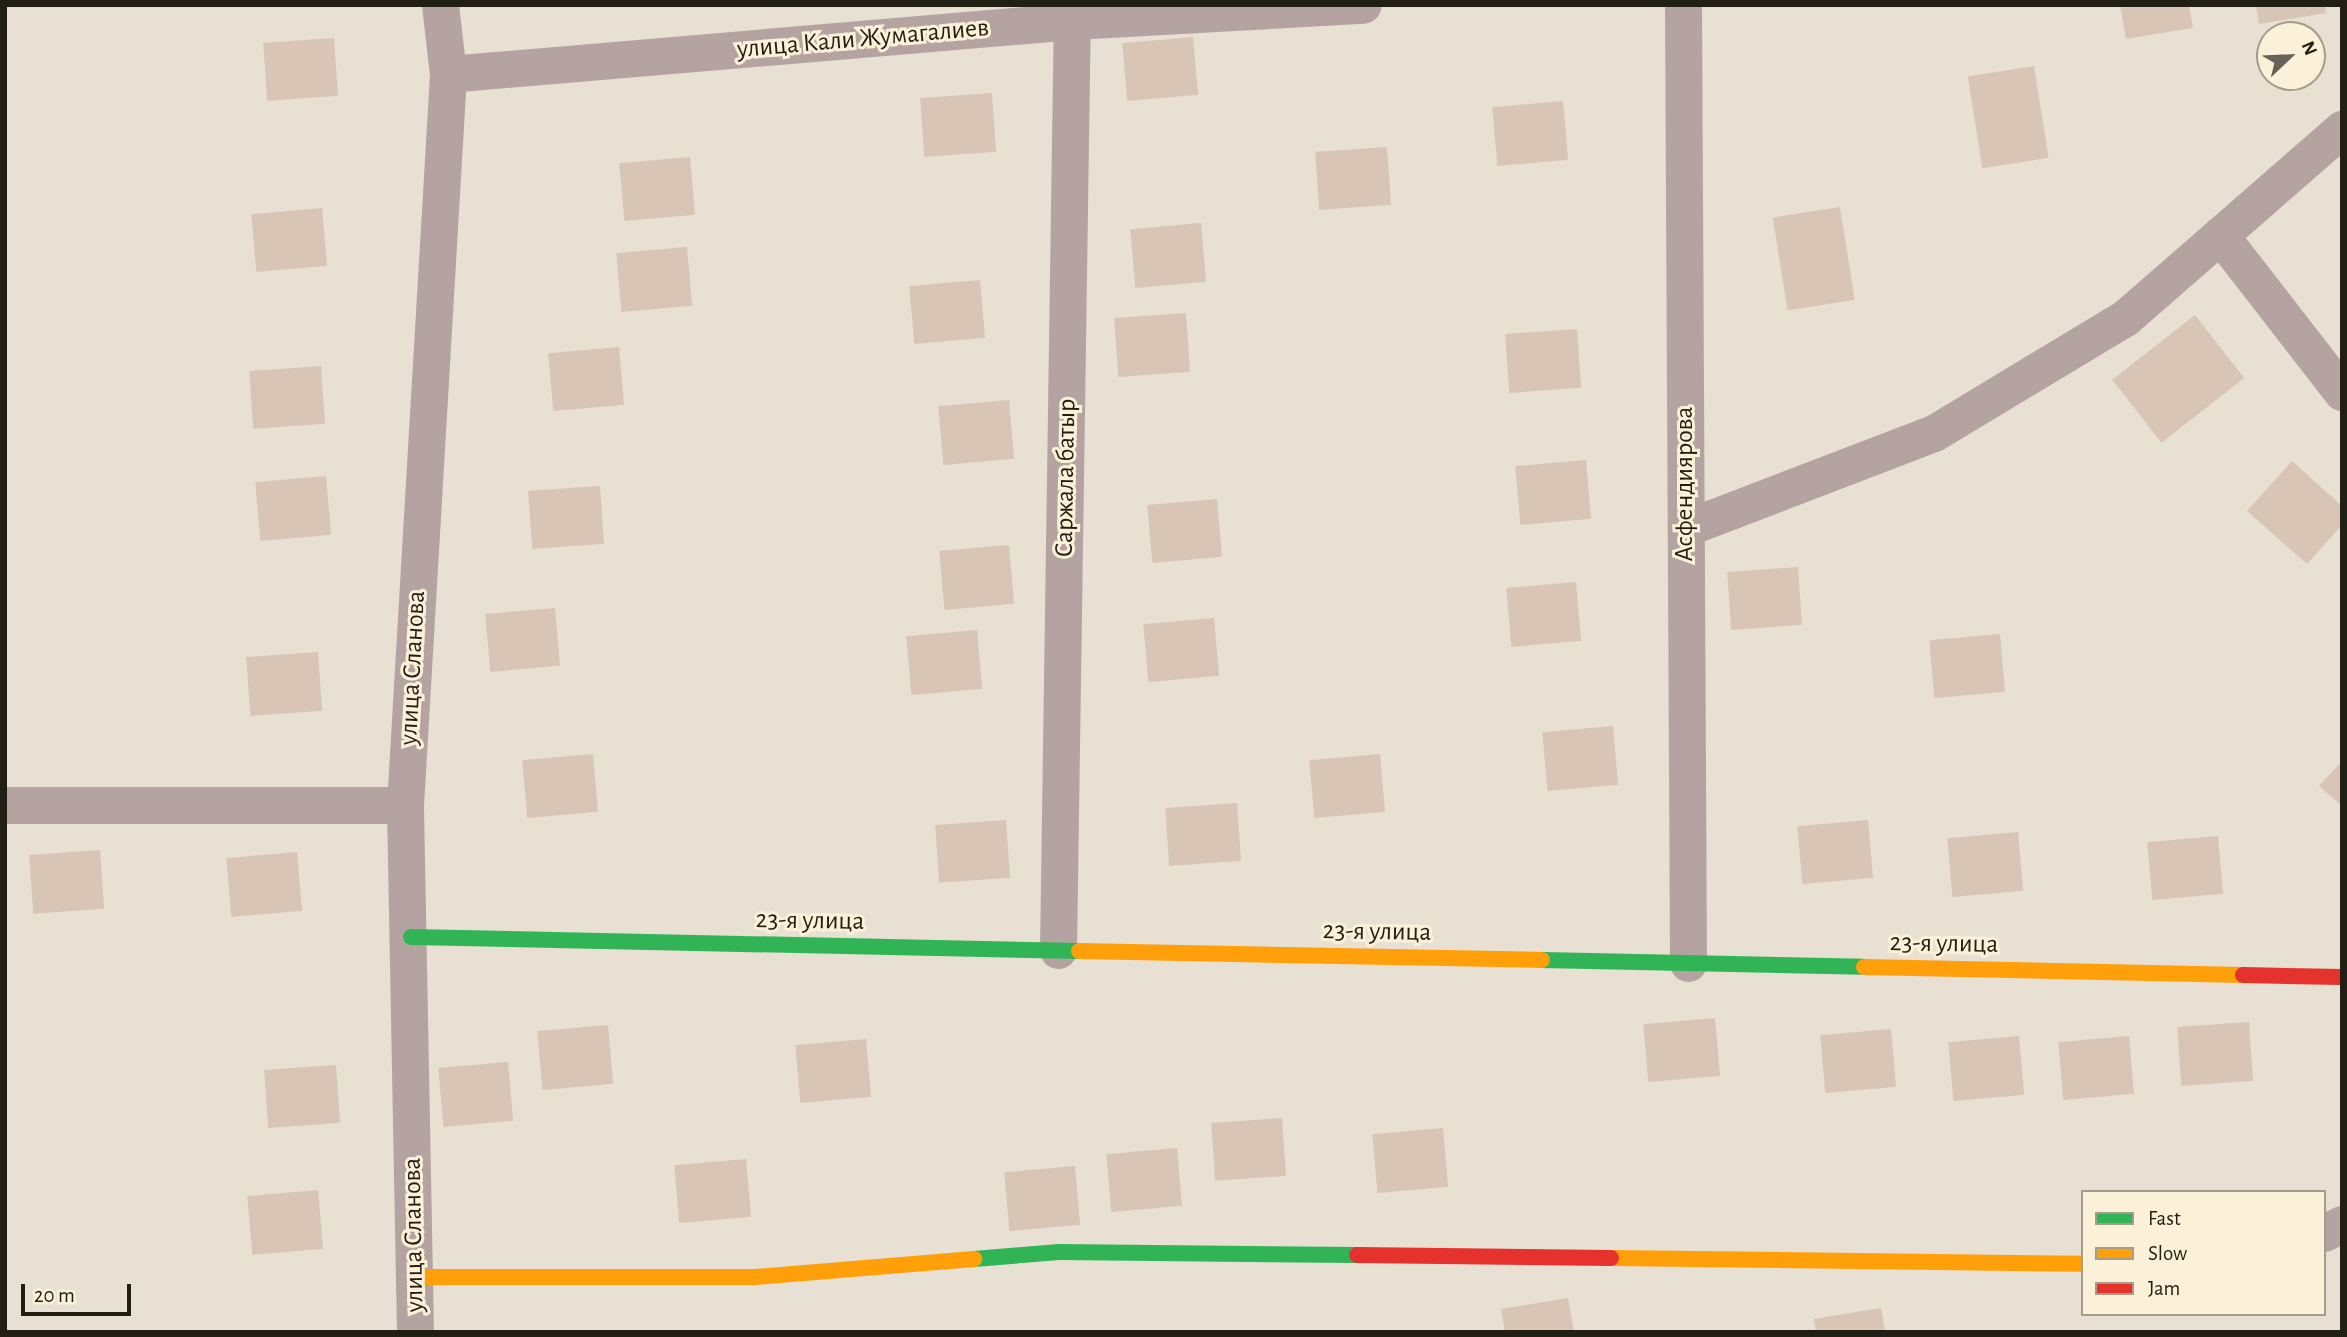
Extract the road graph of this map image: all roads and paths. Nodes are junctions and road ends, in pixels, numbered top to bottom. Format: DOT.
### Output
graph roads {
  1 [pos="440,5"];
  2 [pos="1363,5"];
  3 [pos="1683,5"];
  4 [pos="1072,13"];
  5 [pos="448,74"];
  6 [pos="2342,129"];
  7 [pos="2220,235"];
  8 [pos="2342,392"];
  9 [pos="1686,528"];
  10 [pos="5,805"];
  11 [pos="405,806"];
  12 [pos="411,937"];
  13 [pos="1058,950"];
  14 [pos="1688,963"];
  15 [pos="2342,977"];
  16 [pos="2342,1224"];
  17 [pos="2326,1232"];
  18 [pos="2081,1264"];
  19 [pos="415,1277"];
  20 [pos="415,1332"];
  1 -- 5 [label="street, улица Сланова"];
  2 -- 4 [label="street, улица Кали Жумагалиев"];
  3 -- 9 [label="street, Асфендиярова"];
  4 -- 5 [label="street, улица Кали Жумагалиев"];
  4 -- 13 [label="street, Саржала батыр"];
  5 -- 11 [label="street, улица Сланова"];
  6 -- 7 [label="street"];
  7 -- 8 [label="street"];
  7 -- 9 [label="street"];
  9 -- 14 [label="street, Асфендиярова"];
  10 -- 11 [label="street"];
  11 -- 12 [label="street, улица Сланова"];
  12 -- 13 [label="street, 23-я улица"];
  12 -- 19 [label="street, улица Сланова"];
  13 -- 14 [label="street, 23-я улица"];
  14 -- 15 [label="street, 23-я улица"];
  16 -- 17 [label="street"];
  18 -- 19 [label="street"];
  19 -- 20 [label="street, улица Сланова"];
}
